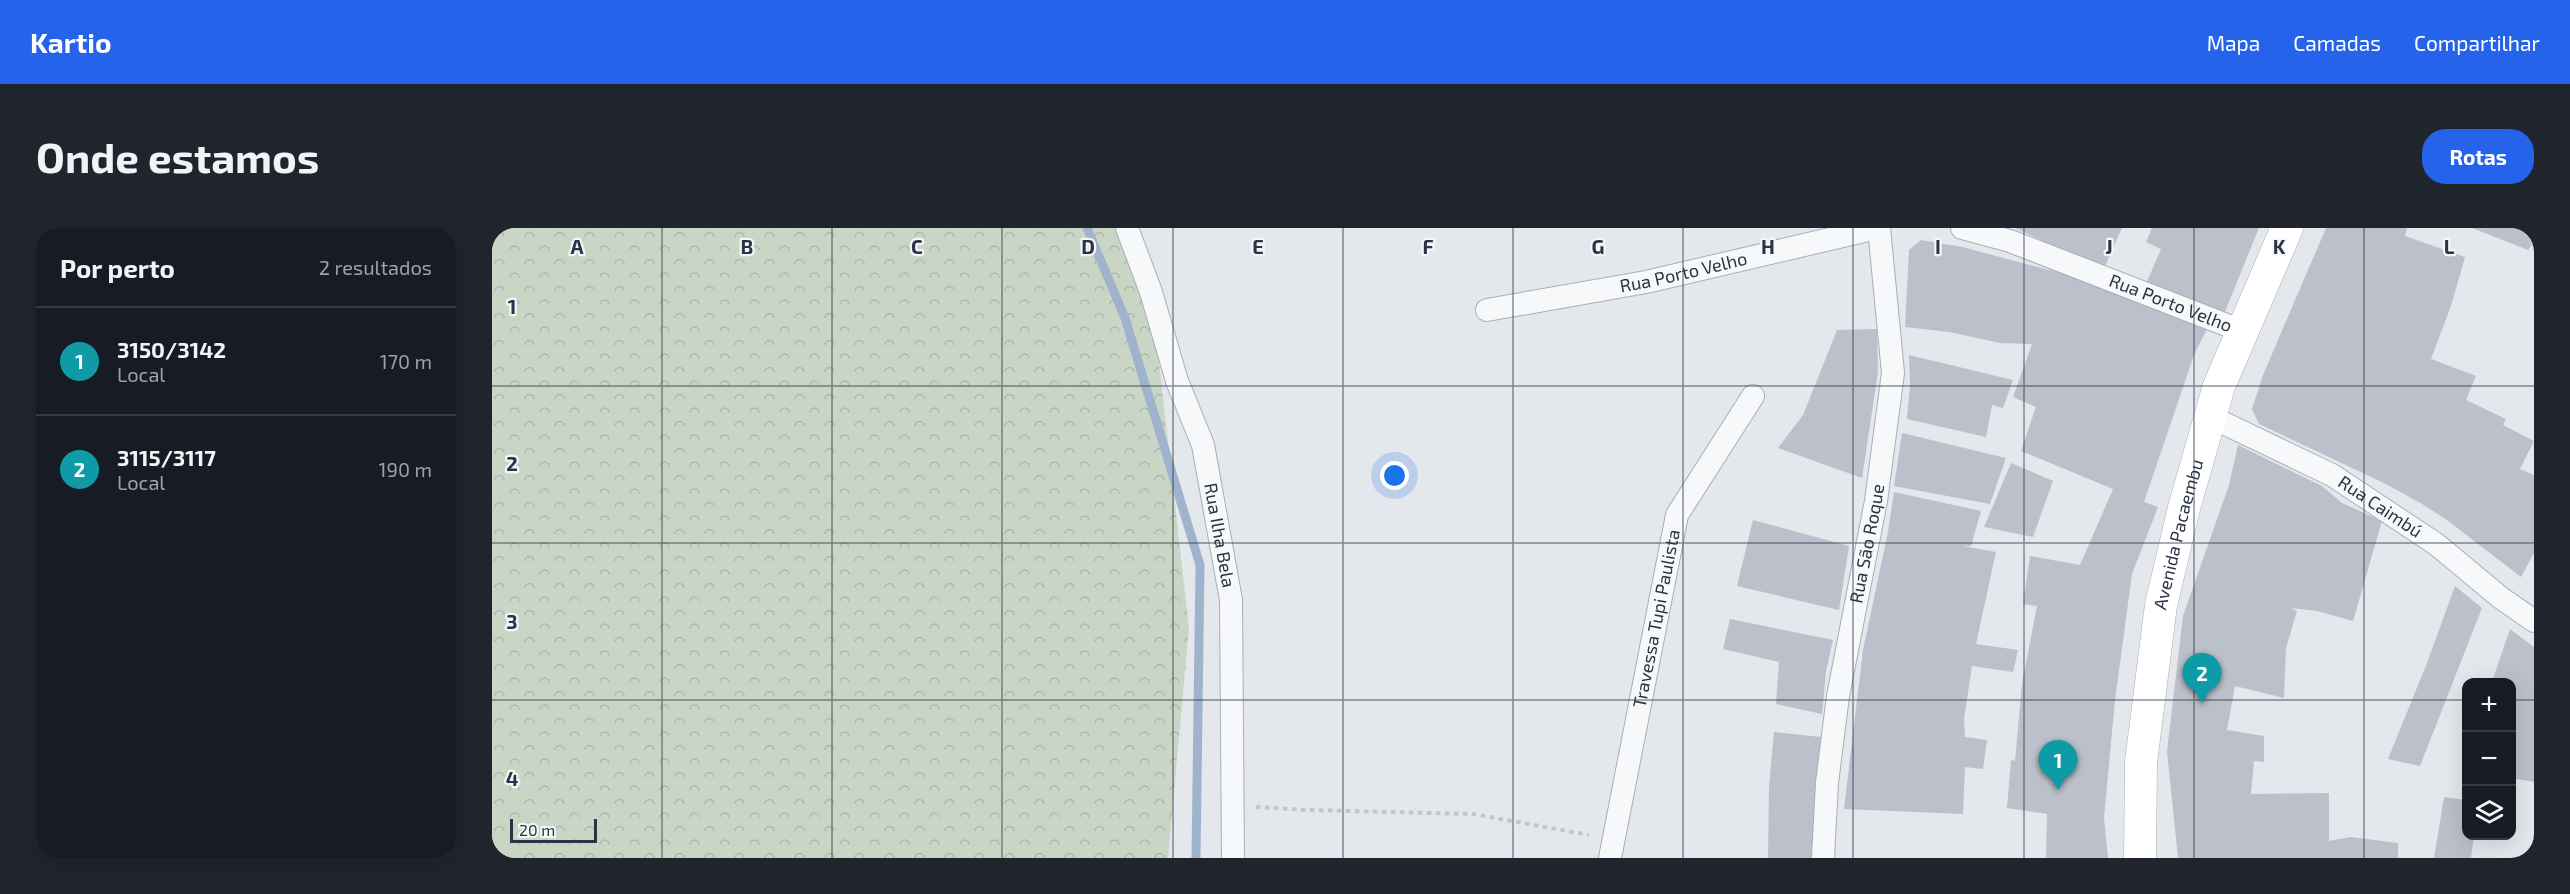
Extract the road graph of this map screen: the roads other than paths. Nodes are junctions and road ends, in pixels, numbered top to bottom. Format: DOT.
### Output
graph roads {
  1 [pos="1127,228"];
  2 [pos="1878,228"];
  3 [pos="1962,228"];
  4 [pos="2288,228"];
  5 [pos="1487,310"];
  6 [pos="2242,331"];
  7 [pos="1753,396"];
  8 [pos="2209,416"];
  9 [pos="2534,621"];
  10 [pos="1611,849"];
  11 [pos="1233,858"];
  12 [pos="1823,858"];
  13 [pos="2140,858"];
  1 -- 11 [label="street, Rua Ilha Bela"];
  2 -- 5 [label="street, Rua Porto Velho"];
  2 -- 12 [label="street, Rua São Roque"];
  3 -- 6 [label="street, Rua Porto Velho"];
  4 -- 6 [label="main road, Avenida Pacaembu"];
  6 -- 8 [label="main road, Avenida Pacaembu"];
  7 -- 10 [label="street, Travessa Tupi Paulista"];
  8 -- 9 [label="street, Rua Caimbú"];
  8 -- 13 [label="main road, Avenida Pacaembu"];
}
